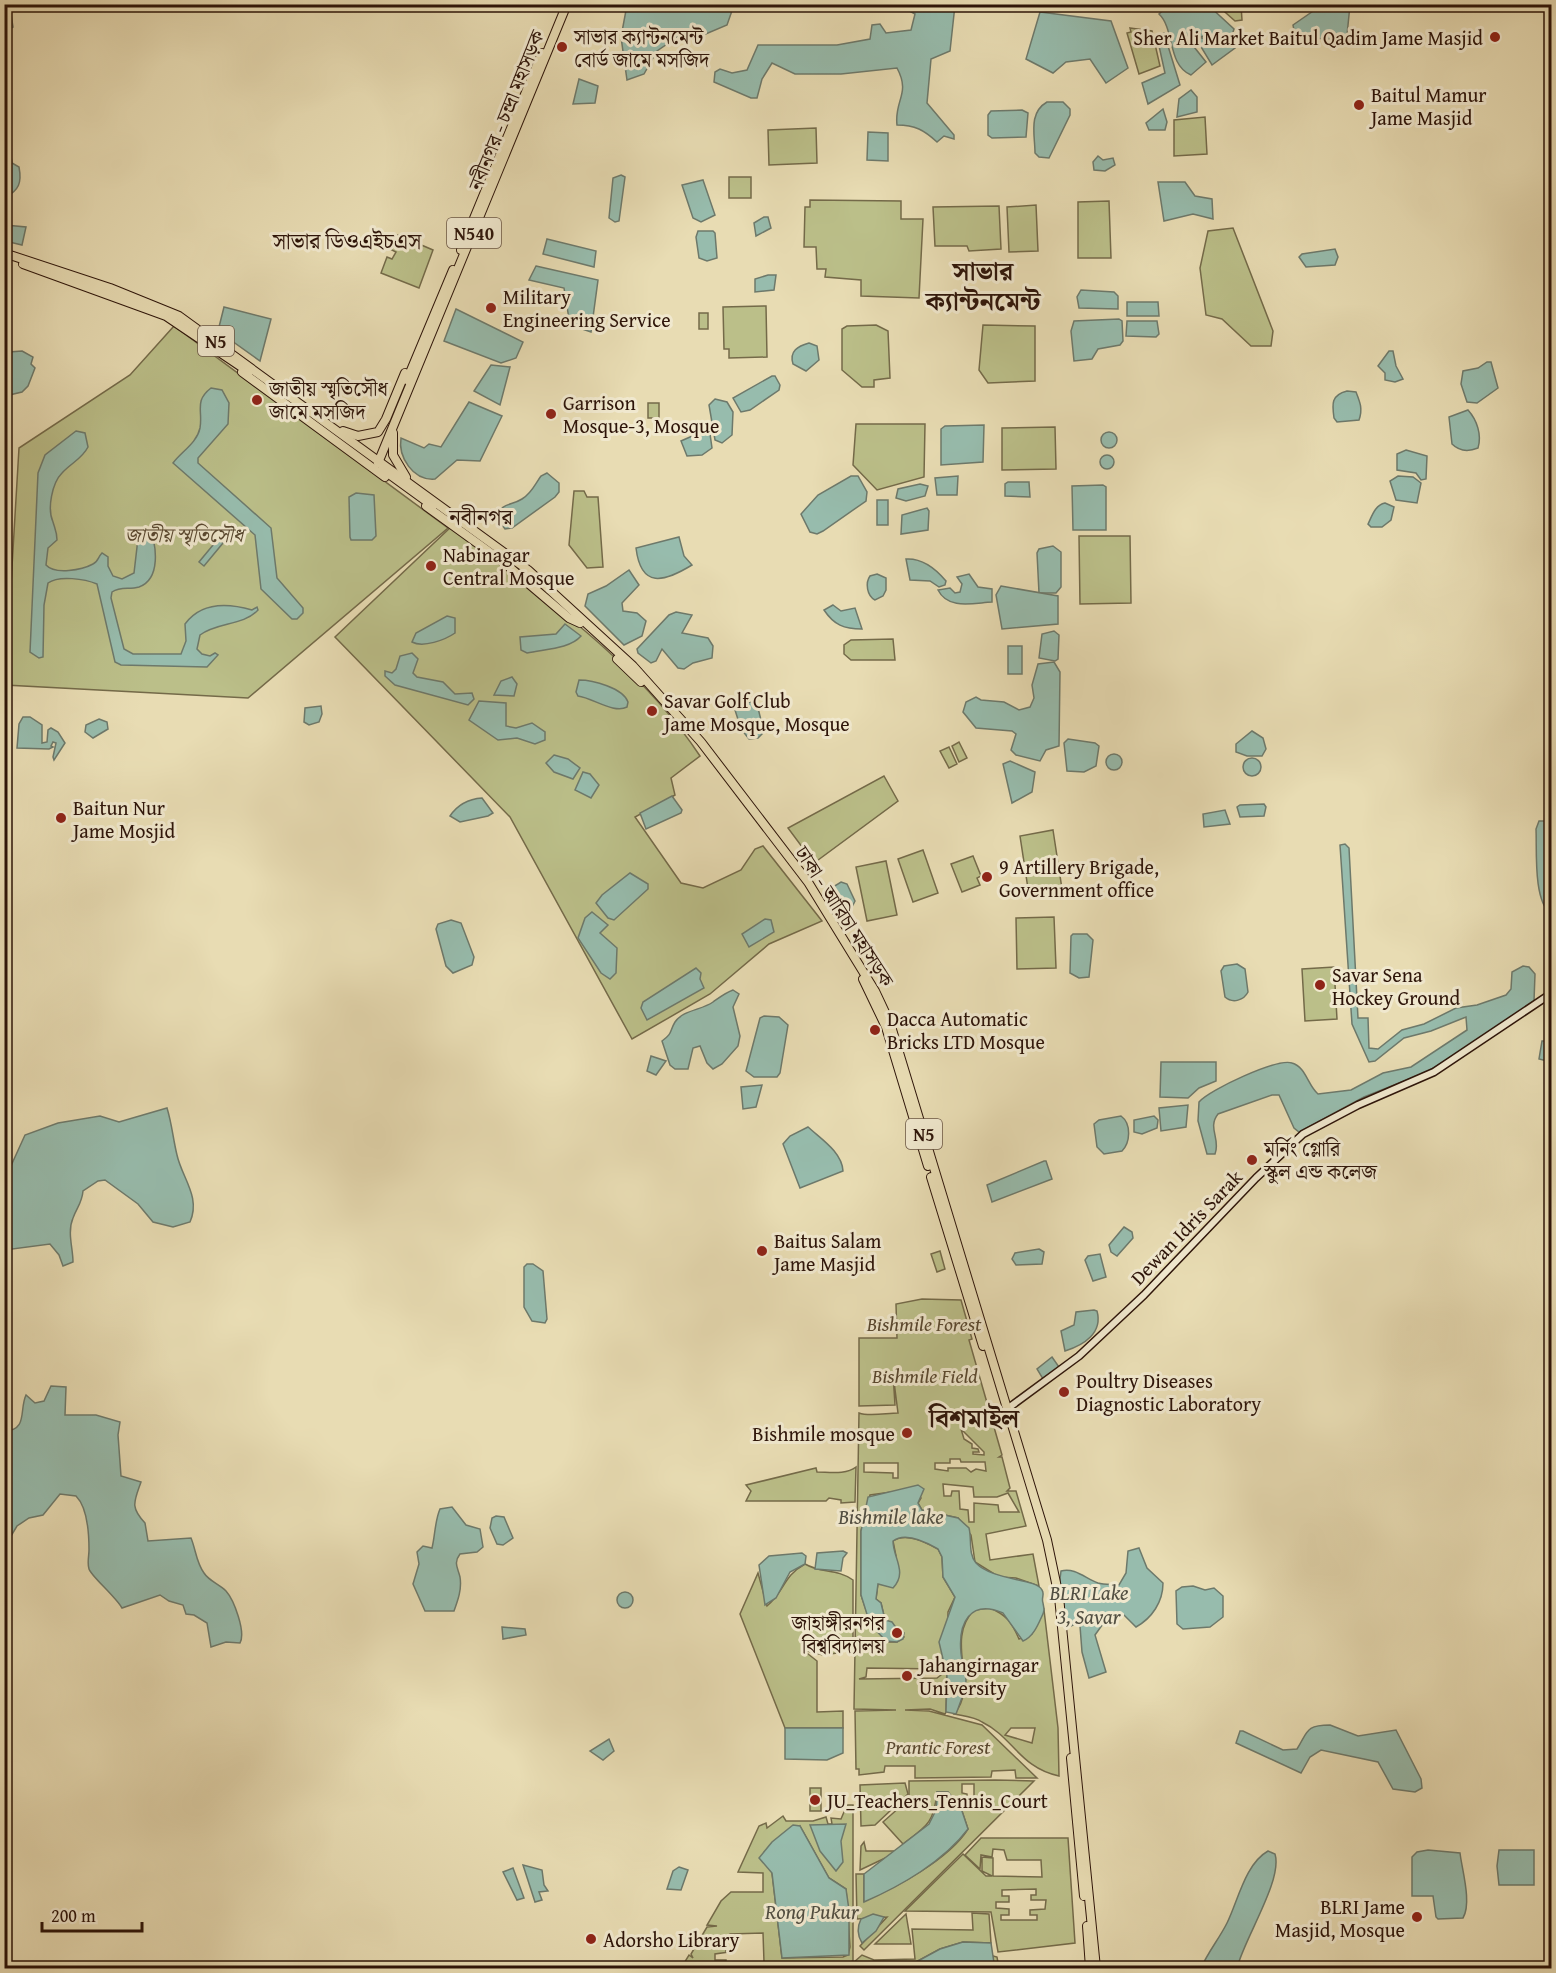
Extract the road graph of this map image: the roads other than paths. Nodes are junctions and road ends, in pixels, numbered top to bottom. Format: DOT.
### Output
graph roads {
  1 [pos="562,4"];
  2 [pos="567,4"];
  3 [pos="4,253"];
  4 [pos="4,258"];
  5 [pos="237,363"];
  6 [pos="416,367"];
  7 [pos="318,417"];
  8 [pos="376,459"];
  9 [pos="410,482"];
  10 [pos="580,623"];
  11 [pos="623,661"];
  12 [pos="1551,993"];
  13 [pos="1007,1408"];
  14 [pos="1090,1968"];
  15 [pos="1096,1968"];
  1 -- 6 [label="highway, নবীনগর - চন্দ্রা মহাসড়ক / N540"];
  2 -- 6 [label="highway, নবীনগর - চন্দ্রা মহাসড়ক / N540"];
  3 -- 7 [label="highway, ঢাকা - আরিচা মহাসড়ক / N5"];
  4 -- 5 [label="highway, N5"];
  5 -- 8 [label="highway, N5"];
  5 -- 10 [label="highway"];
  6 -- 7 [label="highway"];
  6 -- 8 [label="highway, নবীনগর - চন্দ্রা মহাসড়ক / N540"];
  6 -- 9 [label="highway"];
  7 -- 8 [label="highway, ঢাকা - আরিচা মহাসড়ক / N5"];
  8 -- 9 [label="highway, ঢাকা - আরিচা মহাসড়ক / N5"];
  8 -- 10 [label="highway, N5"];
  9 -- 11 [label="highway, ঢাকা - আরিচা মহাসড়ক / N5"];
  10 -- 11 [label="highway, N5"];
  11 -- 13 [label="highway, ঢাকা - আরিচা মহাসড়ক / N5"];
  11 -- 14 [label="highway, ঢাকা - আরিচা মহাসড়ক / N5"];
  12 -- 13 [label="main road, Dewan Idris Sarak"];
  13 -- 15 [label="highway, ঢাকা - আরিচা মহাসড়ক / N5"];
}
